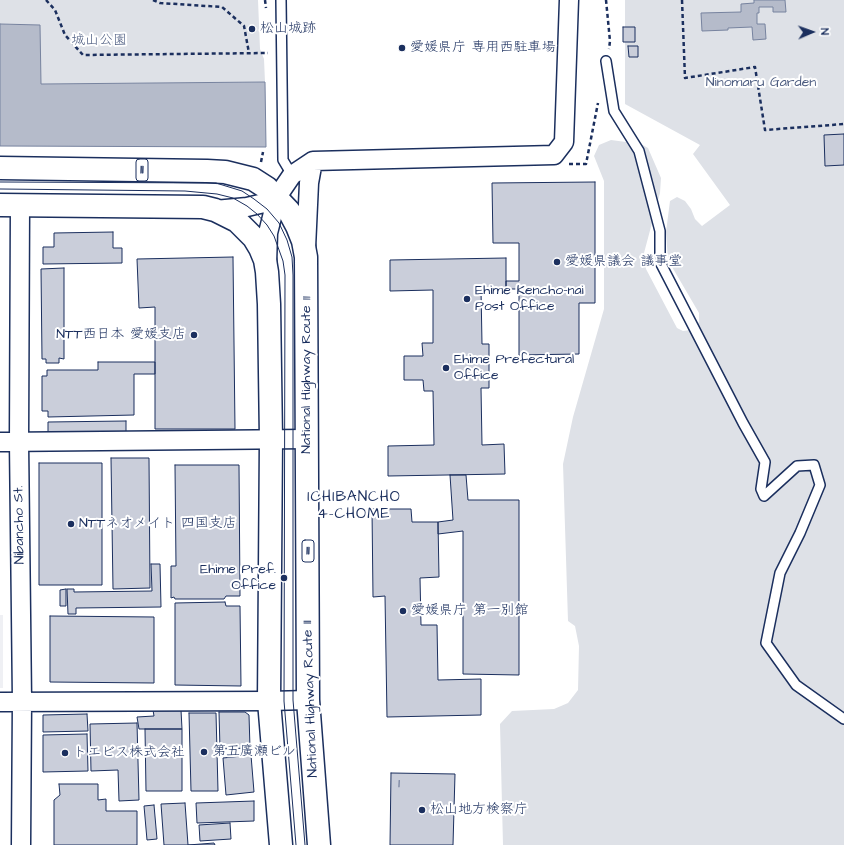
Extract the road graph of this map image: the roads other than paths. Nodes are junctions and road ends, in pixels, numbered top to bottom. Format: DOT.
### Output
graph roads {
  1 [pos="281,0"];
  2 [pos="570,0"];
  3 [pos="606,61"];
  4 [pos="314,161"];
  5 [pos="0,168"];
  6 [pos="292,175"];
  7 [pos="277,197"];
  8 [pos="10,205"];
  9 [pos="215,210"];
  10 [pos="306,257"];
  11 [pos="267,272"];
  12 [pos="271,439"];
  13 [pos="307,439"];
  14 [pos="0,442"];
  15 [pos="19,442"];
  16 [pos="308,700"];
  17 [pos="269,701"];
  18 [pos="0,702"];
  19 [pos="22,702"];
  20 [pos="844,719"];
  21 [pos="20,845"];
  22 [pos="280,845"];
  23 [pos="318,845"];
  1 -- 6 [label="lane"];
  2 -- 4 [label="street"];
  3 -- 20 [label="lane"];
  4 -- 6 [label="street"];
  4 -- 10 [label="street"];
  5 -- 7 [label="highway, National Highway Route 11 / 11"];
  6 -- 7 [label="street"];
  7 -- 9 [label="street"];
  7 -- 10 [label="highway, National Highway Route 11 / 11"];
  7 -- 11 [label="street"];
  8 -- 9 [label="highway"];
  8 -- 15 [label="street, Nibancho St."];
  9 -- 11 [label="highway"];
  10 -- 13 [label="highway, National Highway Route 11 / 11"];
  11 -- 12 [label="highway"];
  12 -- 13 [label="street"];
  12 -- 15 [label="street"];
  12 -- 17 [label="highway"];
  13 -- 16 [label="highway, National Highway Route 11 / 11"];
  14 -- 15 [label="street"];
  15 -- 19 [label="street, Nibancho St."];
  16 -- 17 [label="street"];
  16 -- 23 [label="highway, National Highway Route 11 / 11"];
  17 -- 19 [label="street"];
  17 -- 22 [label="highway"];
  18 -- 19 [label="street"];
  19 -- 21 [label="street, Nibancho St."];
}
